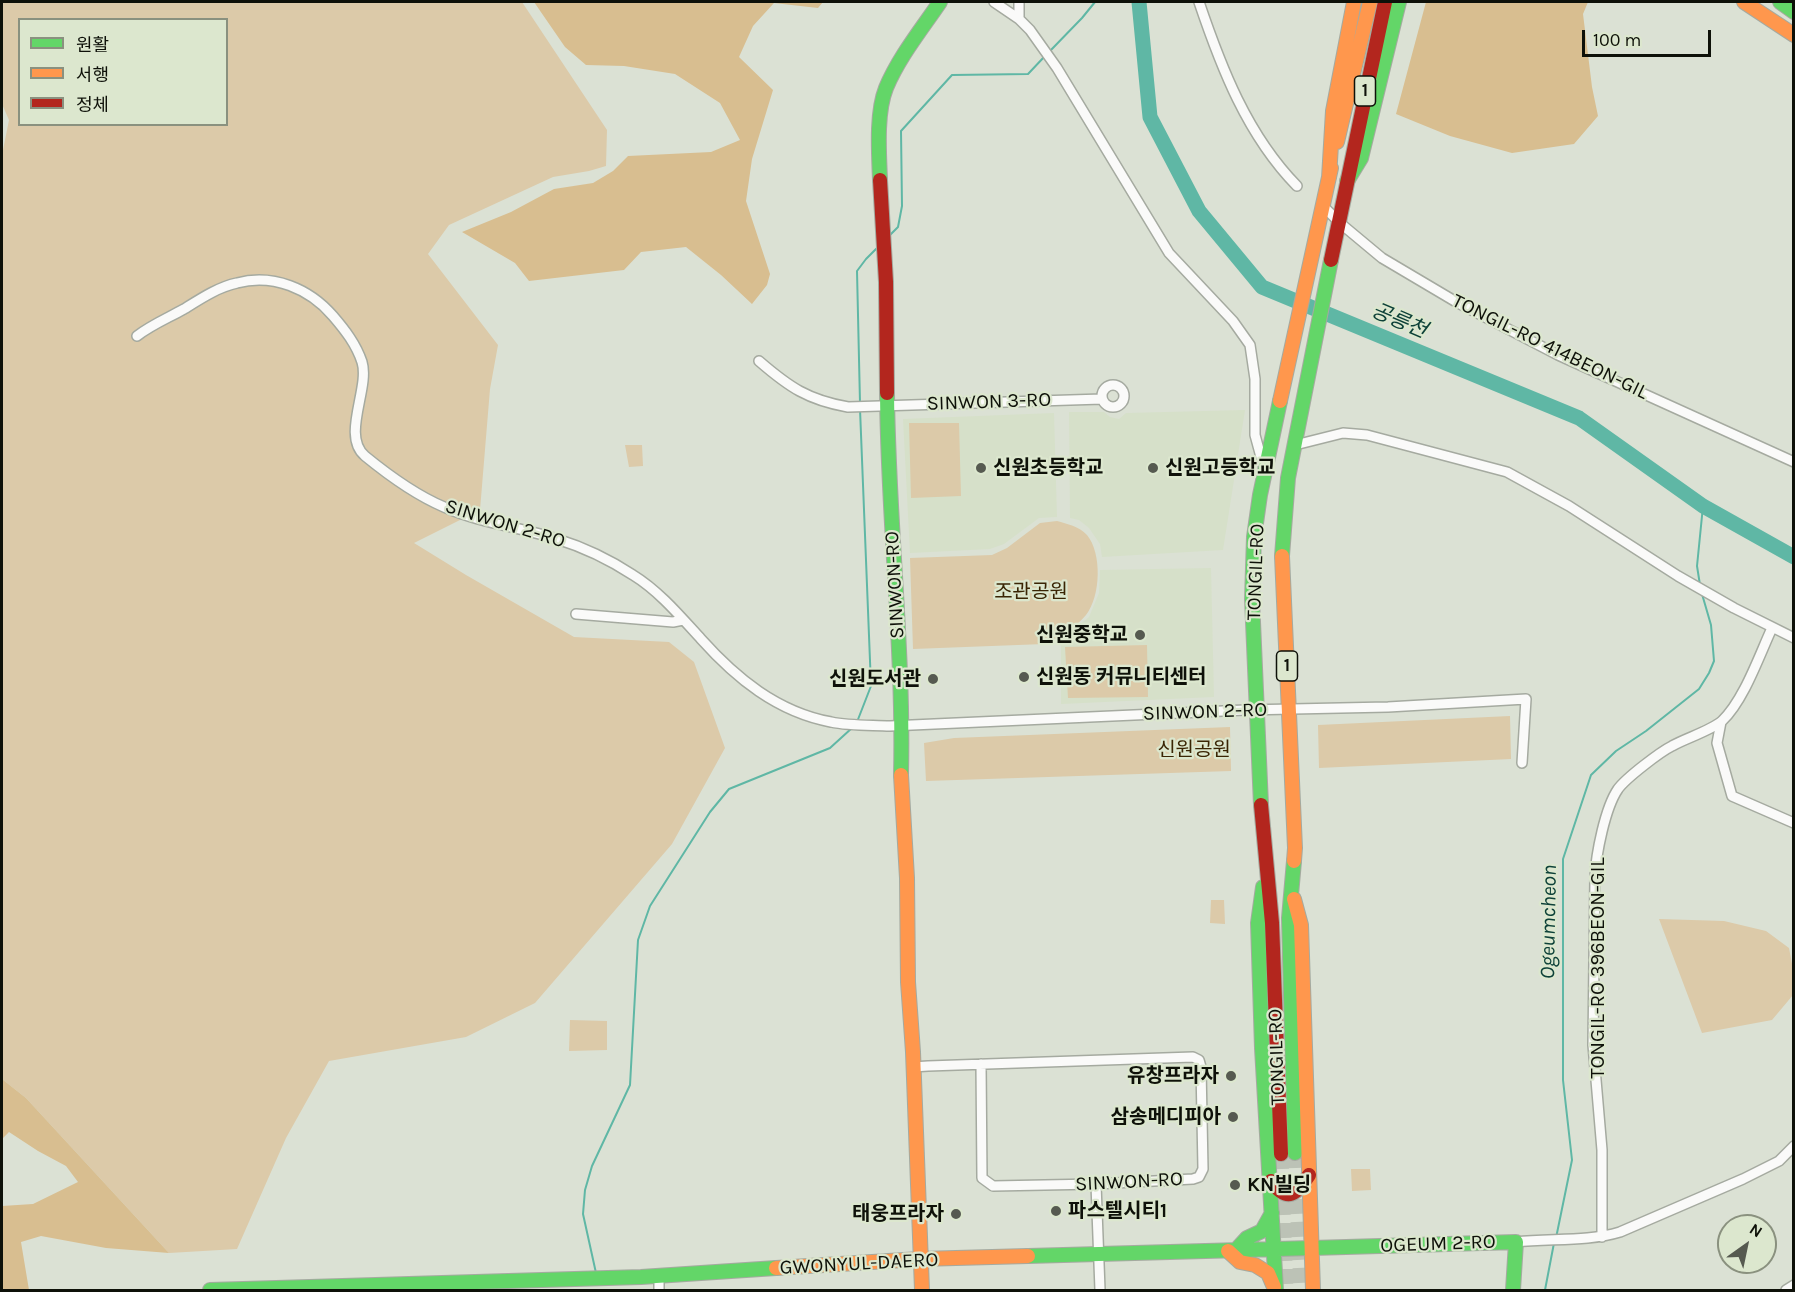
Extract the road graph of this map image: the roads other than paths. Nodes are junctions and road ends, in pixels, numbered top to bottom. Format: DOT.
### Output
graph roads {
  1 [pos="940,2"];
  2 [pos="994,2"];
  3 [pos="1019,2"];
  4 [pos="1199,2"];
  5 [pos="1354,2"];
  6 [pos="1370,2"];
  7 [pos="1385,2"];
  8 [pos="1400,2"];
  9 [pos="1744,2"];
  10 [pos="1780,2"];
  11 [pos="1794,12"];
  12 [pos="1019,19"];
  13 [pos="1794,35"];
  14 [pos="1329,178"];
  15 [pos="1347,181"];
  16 [pos="1297,186"];
  17 [pos="1323,206"];
  18 [pos="1340,223"];
  19 [pos="137,336"];
  20 [pos="759,361"];
  21 [pos="1102,399"];
  22 [pos="882,406"];
  23 [pos="1295,445"];
  24 [pos="1794,462"];
  25 [pos="1265,474"];
  26 [pos="576,614"];
  27 [pos="683,620"];
  28 [pos="1773,628"];
  29 [pos="1794,638"];
  30 [pos="1257,710"];
  31 [pos="1288,711"];
  32 [pos="1721,722"];
  33 [pos="902,726"];
  34 [pos="1522,763"];
  35 [pos="1794,823"];
  36 [pos="1267,864"];
  37 [pos="1291,887"];
  38 [pos="981,1064"];
  39 [pos="913,1067"];
  40 [pos="1794,1146"];
  41 [pos="1309,1175"];
  42 [pos="1271,1181"];
  43 [pos="1096,1184"];
  44 [pos="1272,1213"];
  45 [pos="1602,1237"];
  46 [pos="1515,1242"];
  47 [pos="1312,1248"];
  48 [pos="1232,1250"];
  49 [pos="1274,1250"];
  50 [pos="1098,1254"];
  51 [pos="921,1259"];
  52 [pos="659,1276"];
  53 [pos="1794,1285"];
  54 [pos="253,1289"];
  55 [pos="210,1290"];
  56 [pos="659,1290"];
  57 [pos="922,1290"];
  58 [pos="1100,1290"];
  59 [pos="1276,1290"];
  60 [pos="1313,1290"];
  61 [pos="1513,1290"];
  62 [pos="1786,1290"];
  1 -- 22 [label="main road, SINWON-RO"];
  2 -- 12 [label="street"];
  3 -- 12 [label="street"];
  4 -- 16 [label="street"];
  5 -- 14 [label="main road"];
  6 -- 14 [label="main road, TONGIL-RO / 1"];
  7 -- 15 [label="main road, TONGIL-RO / 1"];
  8 -- 15 [label="main road"];
  9 -- 13 [label="main road"];
  10 -- 11 [label="main road"];
  12 -- 25 [label="street"];
  14 -- 17 [label="main road, TONGIL-RO / 1"];
  15 -- 18 [label="main road, TONGIL-RO / 1"];
  17 -- 18 [label="street, TONGIL-RO 414BEON-GIL"];
  17 -- 25 [label="main road, TONGIL-RO / 1"];
  18 -- 23 [label="main road, TONGIL-RO / 1"];
  18 -- 24 [label="street, TONGIL-RO 414BEON-GIL"];
  19 -- 27 [label="street, SINWON 2-RO"];
  20 -- 22 [label="street, SINWON 3-RO"];
  21 -- 22 [label="street, SINWON 3-RO"];
  22 -- 33 [label="main road, SINWON-RO"];
  23 -- 28 [label="street"];
  23 -- 31 [label="main road, TONGIL-RO / 1"];
  25 -- 30 [label="main road, TONGIL-RO / 1"];
  26 -- 27 [label="street"];
  27 -- 33 [label="street, SINWON 2-RO"];
  28 -- 29 [label="street"];
  28 -- 32 [label="street, TONGIL-RO 396BEON-GIL"];
  30 -- 31 [label="street, SINWON 2-RO"];
  30 -- 33 [label="street, SINWON 2-RO"];
  30 -- 36 [label="main road, TONGIL-RO / 1"];
  31 -- 34 [label="street, SINWON 2-RO"];
  31 -- 37 [label="main road, TONGIL-RO / 1"];
  32 -- 35 [label="street"];
  32 -- 45 [label="street, TONGIL-RO 396BEON-GIL"];
  33 -- 39 [label="main road, SINWON-RO"];
  36 -- 37 [label="main road, TONGIL-RO / 1"];
  36 -- 42 [label="main road"];
  37 -- 41 [label="main road"];
  38 -- 39 [label="street, SINWON-RO"];
  38 -- 43 [label="street, SINWON-RO"];
  38 -- 43 [label="street, SINWON-RO"];
  39 -- 51 [label="main road, SINWON-RO"];
  40 -- 45 [label="street"];
  41 -- 42 [label="main road"];
  41 -- 47 [label="main road"];
  42 -- 44 [label="main road"];
  43 -- 50 [label="street"];
  44 -- 48 [label="main road"];
  44 -- 49 [label="main road"];
  45 -- 46 [label="street"];
  46 -- 47 [label="main road, OGEUM 2-RO"];
  46 -- 61 [label="main road, OGEUM 2-RO"];
  47 -- 49 [label="main road, GWONYUL-DAERO"];
  47 -- 60 [label="main road"];
  48 -- 49 [label="main road, GWONYUL-DAERO"];
  48 -- 50 [label="main road, GWONYUL-DAERO"];
  48 -- 59 [label="main road"];
  49 -- 59 [label="main road"];
  50 -- 51 [label="main road, GWONYUL-DAERO"];
  50 -- 58 [label="street"];
  51 -- 52 [label="main road, GWONYUL-DAERO"];
  51 -- 57 [label="main road, SINWON-RO"];
  52 -- 54 [label="main road, GWONYUL-DAERO"];
  52 -- 56 [label="street"];
  53 -- 62 [label="street"];
  54 -- 55 [label="main road"];
}
